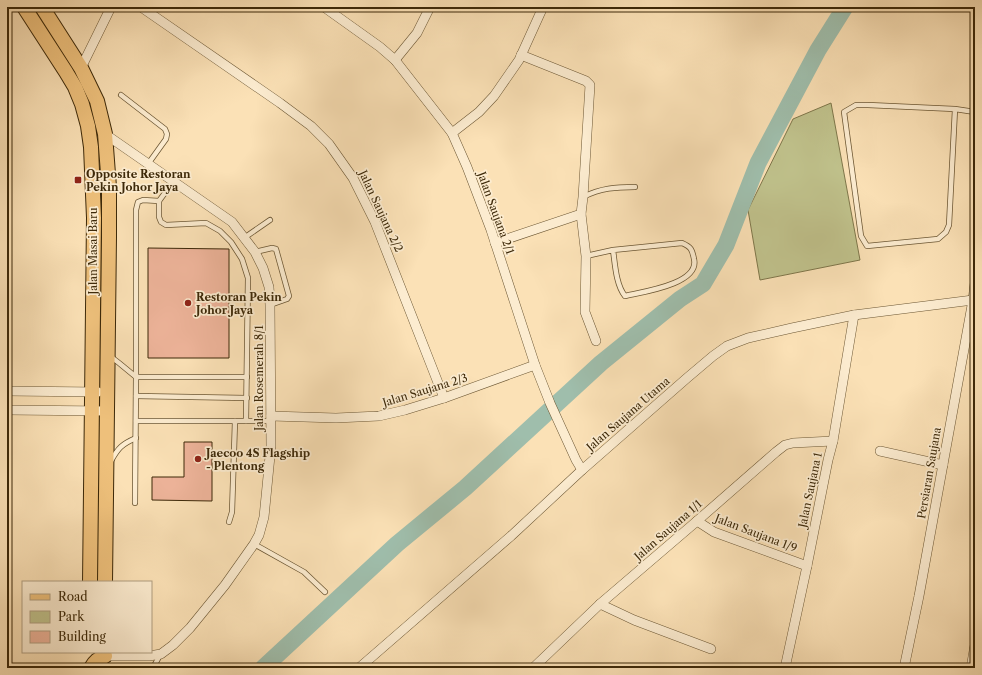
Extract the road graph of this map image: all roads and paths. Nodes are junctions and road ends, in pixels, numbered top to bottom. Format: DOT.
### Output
graph roads {
  1 [pos="24,7"];
  2 [pos="42,7"];
  3 [pos="111,7"];
  4 [pos="141,7"];
  5 [pos="324,7"];
  6 [pos="430,7"];
  7 [pos="543,7"];
  8 [pos="521,55"];
  9 [pos="395,60"];
  10 [pos="81,68"];
  11 [pos="120,95"];
  12 [pos="955,109"];
  13 [pos="975,112"];
  14 [pos="452,133"];
  15 [pos="105,134"];
  16 [pos="148,164"];
  17 [pos="173,182"];
  18 [pos="635,187"];
  19 [pos="583,197"];
  20 [pos="159,201"];
  21 [pos="581,214"];
  22 [pos="270,220"];
  23 [pos="244,238"];
  24 [pos="495,243"];
  25 [pos="613,250"];
  26 [pos="255,252"];
  27 [pos="586,256"];
  28 [pos="975,283"];
  29 [pos="973,300"];
  30 [pos="270,305"];
  31 [pos="853,322"];
  32 [pos="596,341"];
  33 [pos="108,355"];
  34 [pos="535,365"];
  35 [pos="136,377"];
  36 [pos="247,377"];
  37 [pos="7,391"];
  38 [pos="93,392"];
  39 [pos="107,392"];
  40 [pos="136,396"];
  41 [pos="246,398"];
  42 [pos="444,398"];
  43 [pos="7,410"];
  44 [pos="92,411"];
  45 [pos="107,411"];
  46 [pos="271,419"];
  47 [pos="235,421"];
  48 [pos="246,421"];
  49 [pos="136,422"];
  50 [pos="136,438"];
  51 [pos="825,441"];
  52 [pos="880,451"];
  53 [pos="943,466"];
  54 [pos="106,469"];
  55 [pos="582,470"];
  56 [pos="135,503"];
  57 [pos="697,521"];
  58 [pos="229,522"];
  59 [pos="254,544"];
  60 [pos="807,566"];
  61 [pos="90,581"];
  62 [pos="105,581"];
  63 [pos="325,592"];
  64 [pos="600,604"];
  65 [pos="975,645"];
  66 [pos="711,649"];
  67 [pos="90,653"];
  68 [pos="161,654"];
  69 [pos="105,659"];
  70 [pos="90,668"];
  71 [pos="153,668"];
  72 [pos="358,668"];
  73 [pos="533,668"];
  74 [pos="785,668"];
  75 [pos="904,668"];
  76 [pos="971,668"];
  1 -- 38 [label="main road, Jalan Masai Baru"];
  2 -- 10 [label="main road, Jalan Masai Baru"];
  3 -- 10 [label="street"];
  4 -- 42 [label="street, Jalan Saujana 2/2"];
  5 -- 9 [label="street, Jalan Saujana 2/1"];
  6 -- 9 [label="street"];
  7 -- 8 [label="street"];
  8 -- 14 [label="street"];
  8 -- 19 [label="street"];
  9 -- 14 [label="street, Jalan Saujana 2/1"];
  10 -- 15 [label="main road, Jalan Masai Baru"];
  11 -- 16 [label="lane"];
  12 -- 12 [label="lane"];
  12 -- 13 [label="lane"];
  14 -- 24 [label="street, Jalan Saujana 2/1"];
  15 -- 16 [label="street, Jalan Rosemerah 8/1"];
  15 -- 33 [label="main road, Jalan Masai Baru"];
  16 -- 17 [label="street, Jalan Rosemerah 8/1"];
  17 -- 20 [label="lane"];
  17 -- 23 [label="street, Jalan Rosemerah 8/1"];
  18 -- 19 [label="lane"];
  19 -- 21 [label="street"];
  20 -- 35 [label="lane"];
  20 -- 36 [label="lane"];
  21 -- 24 [label="street"];
  21 -- 27 [label="street"];
  22 -- 23 [label="lane"];
  23 -- 26 [label="street, Jalan Rosemerah 8/1"];
  24 -- 34 [label="street, Jalan Saujana 2/1"];
  25 -- 25 [label="lane"];
  25 -- 27 [label="lane"];
  26 -- 30 [label="street, Jalan Rosemerah 8/1"];
  26 -- 30 [label="lane"];
  27 -- 32 [label="street"];
  28 -- 29 [label="street, Persiaran Saujana"];
  29 -- 31 [label="street, Jalan Saujana Utama"];
  29 -- 53 [label="street, Persiaran Saujana"];
  30 -- 46 [label="street, Jalan Rosemerah 8/1"];
  31 -- 51 [label="street, Jalan Saujana 1"];
  31 -- 55 [label="street, Jalan Saujana Utama"];
  33 -- 35 [label="lane"];
  33 -- 39 [label="main road, Jalan Masai Baru"];
  34 -- 42 [label="street, Jalan Saujana 2/3"];
  34 -- 55 [label="street, Jalan Saujana 2/1"];
  35 -- 36 [label="lane"];
  35 -- 40 [label="lane"];
  36 -- 41 [label="lane"];
  37 -- 38 [label="street"];
  38 -- 39 [label="street"];
  38 -- 44 [label="main road, Jalan Masai Baru"];
  39 -- 45 [label="main road, Jalan Masai Baru"];
  40 -- 41 [label="lane"];
  40 -- 49 [label="lane"];
  41 -- 48 [label="lane"];
  42 -- 46 [label="street, Jalan Saujana 2/3"];
  43 -- 44 [label="street"];
  44 -- 45 [label="street"];
  44 -- 61 [label="main road, Jalan Masai Baru"];
  45 -- 54 [label="main road, Jalan Masai Baru"];
  46 -- 48 [label="lane"];
  46 -- 59 [label="street, Jalan Rosemerah 8/1"];
  47 -- 48 [label="lane"];
  47 -- 49 [label="lane"];
  47 -- 58 [label="lane"];
  49 -- 50 [label="lane"];
  50 -- 54 [label="lane"];
  50 -- 56 [label="lane"];
  51 -- 57 [label="street, Jalan Saujana 1/1"];
  51 -- 60 [label="street, Jalan Saujana 1"];
  52 -- 53 [label="street"];
  53 -- 75 [label="street, Persiaran Saujana"];
  54 -- 62 [label="main road, Jalan Masai Baru"];
  55 -- 72 [label="street, Jalan Saujana Utama"];
  57 -- 60 [label="street, Jalan Saujana 1/9"];
  57 -- 64 [label="street, Jalan Saujana 1/1"];
  59 -- 63 [label="lane"];
  59 -- 68 [label="street, Jalan Rosemerah 8/1"];
  60 -- 74 [label="street, Jalan Saujana 1"];
  64 -- 66 [label="street"];
  64 -- 73 [label="street, Jalan Saujana 1/1"];
  65 -- 76 [label="street"];
  67 -- 70 [label="main road"];
  68 -- 69 [label="street"];
  68 -- 71 [label="lane"];
  69 -- 70 [label="main road"];
}
